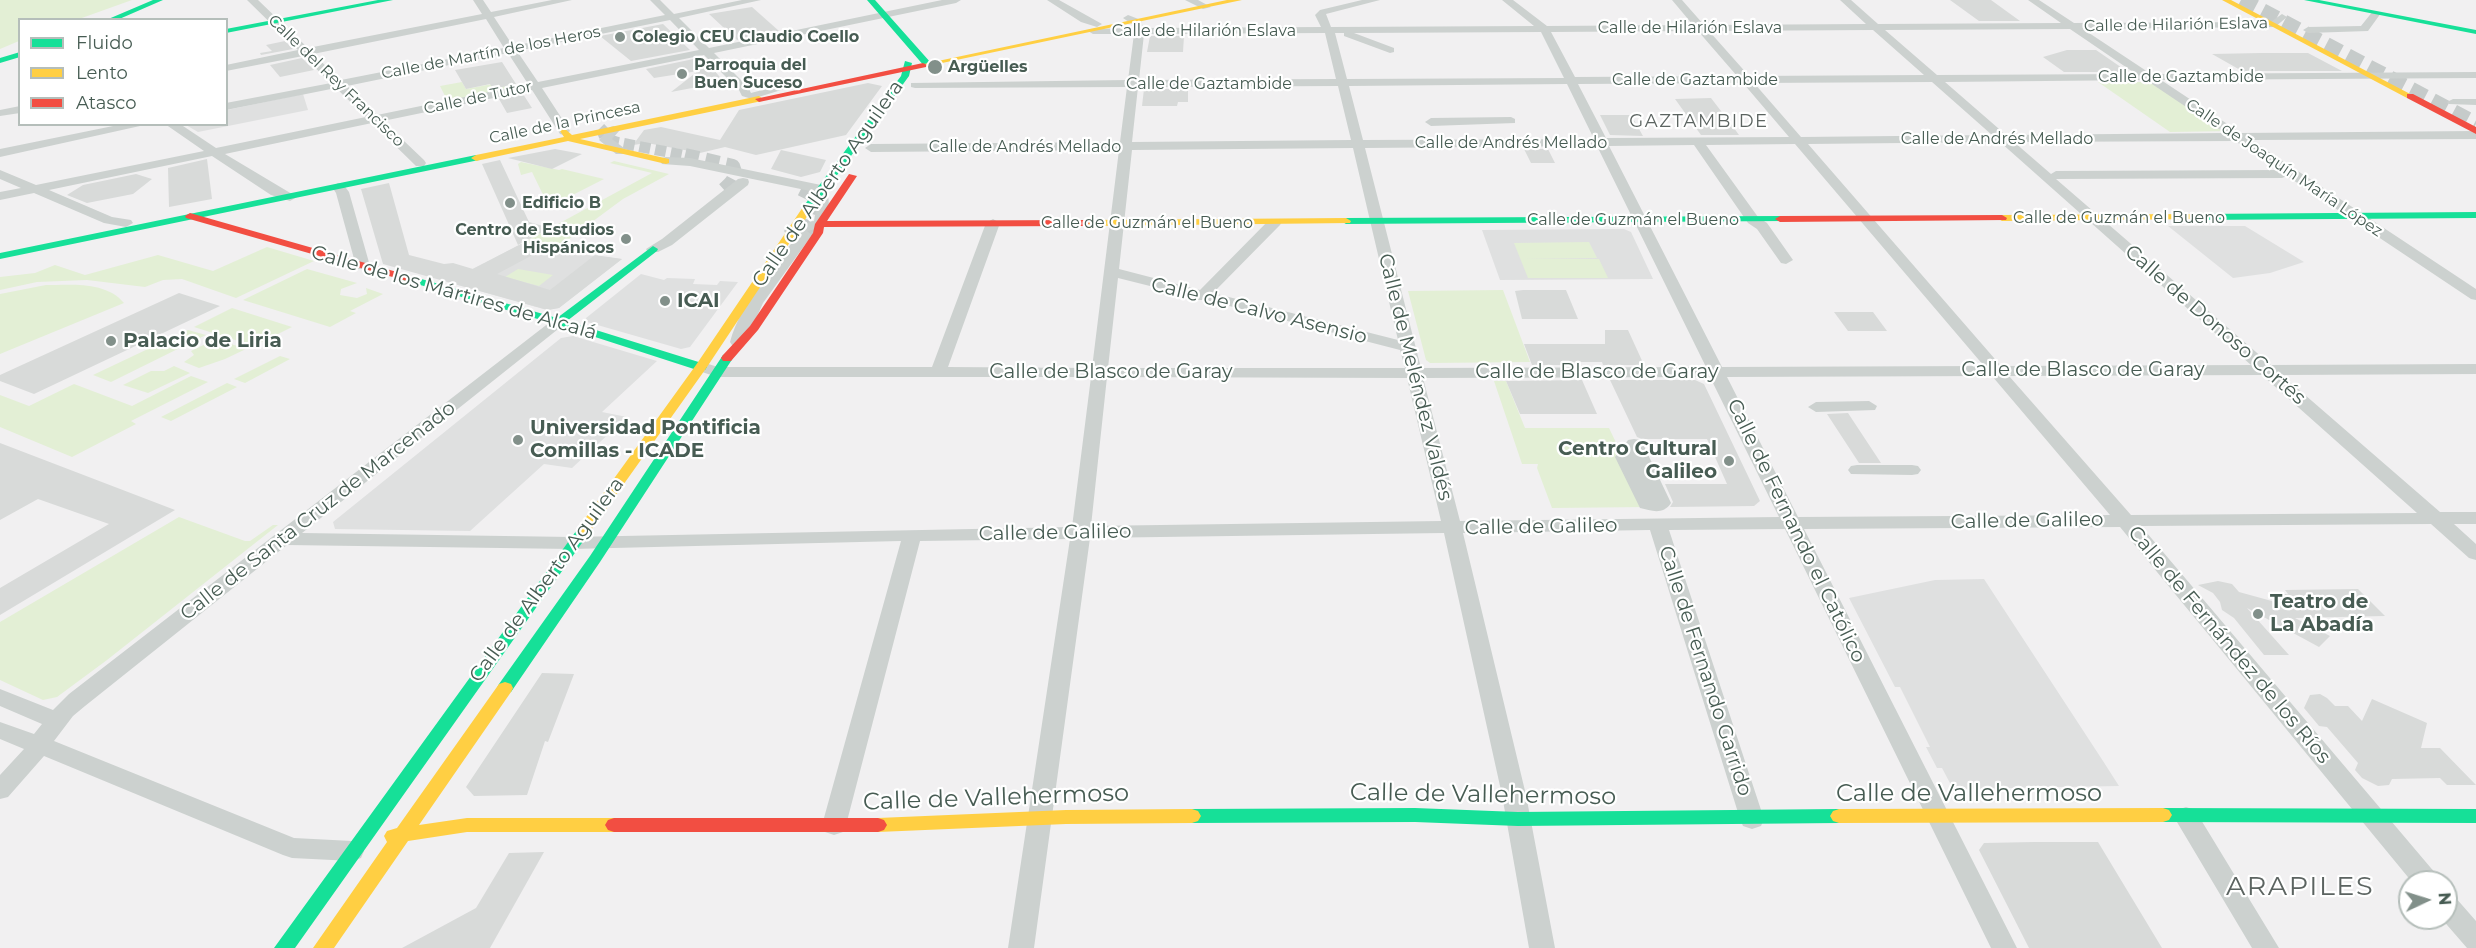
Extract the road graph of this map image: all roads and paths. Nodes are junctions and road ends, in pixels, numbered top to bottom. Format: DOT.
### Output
graph roads {
  1 [pos="159,0"];
  2 [pos="252,0"];
  3 [pos="389,0"];
  4 [pos="478,0"];
  5 [pos="567,0"];
  6 [pos="655,0"];
  7 [pos="756,0"];
  8 [pos="855,0"];
  9 [pos="871,0"];
  10 [pos="956,0"];
  11 [pos="1052,0"];
  12 [pos="1238,0"];
  13 [pos="1324,0"];
  14 [pos="1375,0"];
  15 [pos="1507,0"];
  16 [pos="1677,0"];
  17 [pos="1845,0"];
  18 [pos="2033,0"];
  19 [pos="2226,0"];
  20 [pos="2251,0"];
  21 [pos="2310,0"];
  22 [pos="1202,3"];
  23 [pos="1341,8"];
  24 [pos="2376,13"];
  25 [pos="488,16"];
  26 [pos="877,16"];
  27 [pos="672,17"];
  28 [pos="114,18"];
  29 [pos="2279,20"];
  30 [pos="275,22"];
  31 [pos="1135,24"];
  32 [pos="2071,26"];
  33 [pos="1876,27"];
  34 [pos="1095,28"];
  35 [pos="1702,28"];
  36 [pos="1545,29"];
  37 [pos="1328,30"];
  38 [pos="2308,30"];
  39 [pos="228,31"];
  40 [pos="2476,32"];
  41 [pos="1347,33"];
  42 [pos="511,49"];
  43 [pos="1390,50"];
  44 [pos="706,51"];
  45 [pos="305,52"];
  46 [pos="18,56"];
  47 [pos="926,62"];
  48 [pos="908,66"];
  49 [pos="228,68"];
  50 [pos="5,69"];
  51 [pos="2476,75"];
  52 [pos="2373,76"];
  53 [pos="2395,76"];
  54 [pos="2148,77"];
  55 [pos="1935,78"];
  56 [pos="1570,80"];
  57 [pos="1747,80"];
  58 [pos="1342,83"];
  59 [pos="339,84"];
  60 [pos="1133,84"];
  61 [pos="915,85"];
  62 [pos="536,86"];
  63 [pos="785,87"];
  64 [pos="746,94"];
  65 [pos="2453,102"];
  66 [pos="2476,102"];
  67 [pos="228,107"];
  68 [pos="18,109"];
  69 [pos="898,109"];
  70 [pos="0,113"];
  71 [pos="2476,118"];
  72 [pos="376,119"];
  73 [pos="635,120"];
  74 [pos="1511,121"];
  75 [pos="1431,122"];
  76 [pos="133,126"];
  77 [pos="174,126"];
  78 [pos="614,130"];
  79 [pos="882,133"];
  80 [pos="2476,133"];
  81 [pos="567,135"];
  82 [pos="2238,137"];
  83 [pos="2002,139"];
  84 [pos="1697,141"];
  85 [pos="1799,141"];
  86 [pos="1601,142"];
  87 [pos="1358,144"];
  88 [pos="1126,147"];
  89 [pos="620,151"];
  90 [pos="215,152"];
  91 [pos="0,153"];
  92 [pos="865,156"];
  93 [pos="666,161"];
  94 [pos="420,162"];
  95 [pos="0,174"];
  96 [pos="2282,174"];
  97 [pos="2056,175"];
  98 [pos="743,182"];
  99 [pos="338,187"];
  100 [pos="35,189"];
  101 [pos="801,189"];
  102 [pos="821,189"];
  103 [pos="722,191"];
  104 [pos="283,195"];
  105 [pos="0,196"];
  106 [pos="818,205"];
  107 [pos="2476,215"];
  108 [pos="190,216"];
  109 [pos="2356,216"];
  110 [pos="2094,218"];
  111 [pos="1641,219"];
  112 [pos="1866,219"];
  113 [pos="1752,220"];
  114 [pos="1275,222"];
  115 [pos="1377,222"];
  116 [pos="126,223"];
  117 [pos="1117,223"];
  118 [pos="820,224"];
  119 [pos="993,224"];
  120 [pos="798,233"];
  121 [pos="0,249"];
  122 [pos="653,249"];
  123 [pos="0,256"];
  124 [pos="1786,260"];
  125 [pos="363,266"];
  126 [pos="1112,272"];
  127 [pos="2476,296"];
  128 [pos="1202,297"];
  129 [pos="559,322"];
  130 [pos="738,342"];
  131 [pos="1408,347"];
  132 [pos="701,366"];
  133 [pos="2266,369"];
  134 [pos="2476,369"];
  135 [pos="1996,370"];
  136 [pos="717,372"];
  137 [pos="938,372"];
  138 [pos="1717,372"];
  139 [pos="1100,373"];
  140 [pos="1414,373"];
  141 [pos="1816,406"];
  142 [pos="1869,406"];
  143 [pos="1629,450"];
  144 [pos="1857,470"];
  145 [pos="1912,470"];
  146 [pos="1655,512"];
  147 [pos="2434,518"];
  148 [pos="2476,518"];
  149 [pos="2125,520"];
  150 [pos="1791,523"];
  151 [pos="1452,528"];
  152 [pos="1081,533"];
  153 [pos="912,535"];
  154 [pos="281,539"];
  155 [pos="606,542"];
  156 [pos="572,543"];
  157 [pos="2476,554"];
  158 [pos="0,697"];
  159 [pos="58,721"];
  160 [pos="0,730"];
  161 [pos="38,745"];
  162 [pos="0,790"];
  163 [pos="1937,815"];
  164 [pos="2372,816"];
  165 [pos="2476,816"];
  166 [pos="2186,817"];
  167 [pos="1518,819"];
  168 [pos="1752,819"];
  169 [pos="1040,820"];
  170 [pos="834,825"];
  171 [pos="403,833"];
  172 [pos="352,851"];
  173 [pos="2417,870"];
  174 [pos="2458,918"];
  175 [pos="2476,940"];
  176 [pos="284,948"];
  177 [pos="323,948"];
  178 [pos="1021,948"];
  179 [pos="1542,948"];
  180 [pos="2004,948"];
  181 [pos="2266,948"];
  1 -- 28 [label="main road"];
  2 -- 30 [label="street, Calle del Rey Francisco"];
  3 -- 30 [label="main road"];
  4 -- 25 [label="street"];
  5 -- 25 [label="street"];
  6 -- 27 [label="street"];
  7 -- 27 [label="street, Calle de Martín de los Heros"];
  8 -- 26 [label="main road"];
  9 -- 26 [label="main road"];
  10 -- 26 [label="street, Calle de Tutor"];
  11 -- 34 [label="street"];
  12 -- 22 [label="main road, Calle de la Princesa"];
  13 -- 23 [label="street"];
  14 -- 23 [label="street"];
  15 -- 36 [label="street, Calle de Fernando el Católico"];
  16 -- 35 [label="street, Calle de Fernández de los Ríos"];
  17 -- 33 [label="street, Calle de Donoso Cortés"];
  18 -- 32 [label="street, Calle de Joaquín María López"];
  19 -- 29 [label="main road"];
  20 -- 29 [label="main road"];
  21 -- 24 [label="main road"];
  22 -- 31 [label="main road, Calle de la Princesa"];
  23 -- 37 [label="street, Calle de Meléndez Valdés"];
  24 -- 38 [label="street"];
  24 -- 40 [label="main road"];
  25 -- 42 [label="street"];
  25 -- 45 [label="street"];
  26 -- 44 [label="street, Calle de Tutor"];
  26 -- 47 [label="main road"];
  26 -- 48 [label="main road"];
  27 -- 42 [label="street, Calle de Martín de los Heros"];
  27 -- 44 [label="street"];
  29 -- 32 [label="street, Calle de Hilarión Eslava"];
  29 -- 38 [label="main road"];
  29 -- 52 [label="main road"];
  30 -- 39 [label="main road"];
  30 -- 45 [label="street, Calle del Rey Francisco"];
  31 -- 34 [label="main road, Calle de la Princesa"];
  31 -- 37 [label="street, Calle de Hilarión Eslava"];
  31 -- 60 [label="street"];
  32 -- 33 [label="street, Calle de Hilarión Eslava"];
  32 -- 54 [label="street, Calle de Joaquín María López"];
  33 -- 35 [label="street, Calle de Hilarión Eslava"];
  33 -- 55 [label="street, Calle de Donoso Cortés"];
  34 -- 47 [label="main road, Calle de la Princesa"];
  35 -- 36 [label="street, Calle de Hilarión Eslava"];
  35 -- 57 [label="street, Calle de Fernández de los Ríos"];
  36 -- 37 [label="street, Calle de Hilarión Eslava"];
  36 -- 56 [label="street, Calle de Fernando el Católico"];
  37 -- 58 [label="street, Calle de Meléndez Valdés"];
  38 -- 53 [label="main road"];
  41 -- 43 [label="street"];
  42 -- 59 [label="street, Calle de Martín de los Heros"];
  42 -- 62 [label="street"];
  44 -- 62 [label="street, Calle de Tutor"];
  44 -- 64 [label="street"];
  45 -- 49 [label="street"];
  45 -- 59 [label="street, Calle del Rey Francisco"];
  46 -- 50 [label="main road"];
  47 -- 48 [label="main road, Calle de la Princesa"];
  47 -- 61 [label="main road, Calle de Alberto Aguilera"];
  48 -- 63 [label="main road, Calle de la Princesa"];
  48 -- 78 [label="main road, Calle de la Princesa"];
  48 -- 102 [label="main road, Calle de Alberto Aguilera"];
  51 -- 53 [label="street, Calle de Gaztambide"];
  52 -- 53 [label="street, Calle de Gaztambide"];
  52 -- 54 [label="street, Calle de Gaztambide"];
  52 -- 80 [label="main road"];
  53 -- 71 [label="main road"];
  54 -- 55 [label="street, Calle de Gaztambide"];
  54 -- 82 [label="street, Calle de Joaquín María López"];
  55 -- 57 [label="street, Calle de Gaztambide"];
  55 -- 83 [label="street, Calle de Donoso Cortés"];
  56 -- 57 [label="street, Calle de Gaztambide"];
  56 -- 58 [label="street, Calle de Gaztambide"];
  56 -- 86 [label="street, Calle de Fernando el Católico"];
  57 -- 85 [label="street, Calle de Fernández de los Ríos"];
  58 -- 60 [label="street, Calle de Gaztambide"];
  58 -- 87 [label="street, Calle de Meléndez Valdés"];
  59 -- 67 [label="street, Calle de Martín de los Heros"];
  59 -- 72 [label="street, Calle del Rey Francisco"];
  60 -- 61 [label="street, Calle de Gaztambide"];
  60 -- 88 [label="street"];
  61 -- 69 [label="main road, Calle de Alberto Aguilera"];
  62 -- 72 [label="street, Calle de Tutor"];
  62 -- 81 [label="street"];
  63 -- 64 [label="main road, Calle de la Princesa"];
  63 -- 73 [label="street, Calle de la Princesa"];
  64 -- 81 [label="main road, Calle de la Princesa"];
  65 -- 66 [label="street"];
  68 -- 70 [label="street"];
  72 -- 90 [label="street, Calle de Tutor"];
  72 -- 94 [label="street, Calle del Rey Francisco"];
  74 -- 75 [label="street"];
  76 -- 91 [label="street"];
  77 -- 90 [label="street"];
  78 -- 81 [label="main road, Calle de la Princesa"];
  78 -- 89 [label="street"];
  79 -- 92 [label="main road, Calle de Alberto Aguilera"];
  80 -- 82 [label="street, Calle de Andrés Mellado"];
  81 -- 89 [label="main road"];
  81 -- 94 [label="main road, Calle de la Princesa"];
  81 -- 99 [label="main road, Calle de la Princesa"];
  82 -- 83 [label="street, Calle de Andrés Mellado"];
  82 -- 109 [label="street, Calle de Joaquín María López"];
  83 -- 85 [label="street, Calle de Andrés Mellado"];
  83 -- 110 [label="street, Calle de Donoso Cortés"];
  84 -- 85 [label="street, Calle de Andrés Mellado"];
  84 -- 86 [label="street, Calle de Andrés Mellado"];
  84 -- 113 [label="street"];
  85 -- 112 [label="street, Calle de Fernández de los Ríos"];
  86 -- 87 [label="street, Calle de Andrés Mellado"];
  86 -- 111 [label="street, Calle de Fernando el Católico"];
  87 -- 88 [label="street, Calle de Andrés Mellado"];
  87 -- 115 [label="street, Calle de Meléndez Valdés"];
  88 -- 92 [label="street, Calle de Andrés Mellado"];
  88 -- 117 [label="street"];
  89 -- 93 [label="main road"];
  90 -- 100 [label="street, Calle de Tutor"];
  90 -- 104 [label="street"];
  92 -- 118 [label="main road, Calle de Alberto Aguilera"];
  93 -- 98 [label="street"];
  93 -- 101 [label="street"];
  93 -- 102 [label="street"];
  94 -- 104 [label="main road, Calle de la Princesa"];
  95 -- 100 [label="street"];
  96 -- 97 [label="street"];
  98 -- 106 [label="street"];
  98 -- 122 [label="street, Calle de Santa Cruz de Marcenado"];
  99 -- 104 [label="main road, Calle de la Princesa"];
  99 -- 125 [label="street"];
  100 -- 105 [label="street, Calle de Tutor"];
  100 -- 116 [label="street"];
  102 -- 106 [label="main road, Calle de Alberto Aguilera"];
  103 -- 122 [label="street, Calle de Santa Cruz de Marcenado"];
  104 -- 108 [label="main road, Calle de la Princesa"];
  104 -- 116 [label="main road, Calle de la Princesa"];
  106 -- 118 [label="street"];
  106 -- 120 [label="main road, Calle de Alberto Aguilera"];
  107 -- 109 [label="main road, Calle de Guzmán el Bueno"];
  108 -- 123 [label="main road, Calle de la Princesa"];
  108 -- 125 [label="main road, Calle de los Mártires de Alcalá"];
  109 -- 110 [label="main road, Calle de Guzmán el Bueno"];
  109 -- 127 [label="street, Calle de Joaquín María López"];
  110 -- 112 [label="main road, Calle de Guzmán el Bueno"];
  110 -- 133 [label="street, Calle de Donoso Cortés"];
  111 -- 113 [label="main road, Calle de Guzmán el Bueno"];
  111 -- 115 [label="main road, Calle de Guzmán el Bueno"];
  111 -- 138 [label="street, Calle de Fernando el Católico"];
  112 -- 113 [label="main road, Calle de Guzmán el Bueno"];
  112 -- 135 [label="street, Calle de Fernández de los Ríos"];
  113 -- 124 [label="street"];
  114 -- 115 [label="main road, Calle de Guzmán el Bueno"];
  114 -- 117 [label="main road, Calle de Guzmán el Bueno"];
  114 -- 128 [label="street"];
  115 -- 131 [label="street, Calle de Meléndez Valdés"];
  116 -- 121 [label="main road, Calle de la Princesa"];
  117 -- 119 [label="main road, Calle de Guzmán el Bueno"];
  117 -- 126 [label="street"];
  118 -- 119 [label="main road, Calle de Guzmán el Bueno"];
  118 -- 120 [label="street, Calle de Guzmán el Bueno"];
  118 -- 130 [label="main road, Calle de Alberto Aguilera"];
  119 -- 137 [label="street"];
  120 -- 130 [label="street, Calle de Alberto Aguilera"];
  120 -- 132 [label="main road, Calle de Alberto Aguilera"];
  122 -- 129 [label="main road, Calle de Santa Cruz de Marcenado"];
  125 -- 129 [label="main road, Calle de los Mártires de Alcalá"];
  126 -- 128 [label="street, Calle de Calvo Asensio"];
  126 -- 139 [label="street"];
  128 -- 131 [label="street, Calle de Calvo Asensio"];
  129 -- 132 [label="main road, Calle de los Mártires de Alcalá"];
  129 -- 154 [label="street, Calle de Santa Cruz de Marcenado"];
  130 -- 136 [label="main road, Calle de Alberto Aguilera"];
  131 -- 140 [label="street, Calle de Meléndez Valdés"];
  132 -- 136 [label="street, Calle de los Mártires de Alcalá"];
  132 -- 156 [label="main road, Calle de Alberto Aguilera"];
  133 -- 134 [label="street, Calle de Blasco de Garay"];
  133 -- 135 [label="street, Calle de Blasco de Garay"];
  133 -- 147 [label="street, Calle de Donoso Cortés"];
  135 -- 138 [label="street, Calle de Blasco de Garay"];
  135 -- 149 [label="street, Calle de Fernández de los Ríos"];
  136 -- 137 [label="street, Calle de Blasco de Garay"];
  136 -- 155 [label="main road, Calle de Alberto Aguilera"];
  137 -- 139 [label="street, Calle de Blasco de Garay"];
  138 -- 140 [label="street, Calle de Blasco de Garay"];
  138 -- 150 [label="street, Calle de Fernando el Católico"];
  139 -- 140 [label="street, Calle de Blasco de Garay"];
  139 -- 152 [label="street"];
  140 -- 151 [label="street, Calle de Meléndez Valdés"];
  141 -- 142 [label="street"];
  143 -- 146 [label="street, Calle de Fernando Garrido"];
  144 -- 145 [label="street"];
  146 -- 150 [label="street, Calle de Galileo"];
  146 -- 151 [label="street, Calle de Galileo"];
  146 -- 168 [label="street, Calle de Fernando Garrido"];
  147 -- 148 [label="street, Calle de Galileo"];
  147 -- 149 [label="street, Calle de Galileo"];
  147 -- 157 [label="street, Calle de Donoso Cortés"];
  149 -- 150 [label="street, Calle de Galileo"];
  149 -- 164 [label="street, Calle de Fernández de los Ríos"];
  150 -- 163 [label="street, Calle de Fernando el Católico"];
  151 -- 152 [label="street, Calle de Galileo"];
  151 -- 167 [label="street, Calle de Meléndez Valdés"];
  152 -- 153 [label="street, Calle de Galileo"];
  152 -- 169 [label="street"];
  153 -- 155 [label="street, Calle de Galileo"];
  153 -- 170 [label="street"];
  154 -- 156 [label="street, Calle de Galileo"];
  154 -- 159 [label="street, Calle de Santa Cruz de Marcenado"];
  155 -- 156 [label="street, Calle de Galileo"];
  155 -- 171 [label="main road, Calle de Alberto Aguilera"];
  156 -- 172 [label="main road, Calle de Alberto Aguilera"];
  158 -- 159 [label="street"];
  159 -- 161 [label="street, Calle de Santa Cruz de Marcenado"];
  160 -- 161 [label="street"];
  161 -- 162 [label="street, Calle de Santa Cruz de Marcenado"];
  161 -- 172 [label="street"];
  163 -- 166 [label="main road, Calle de Vallehermoso"];
  163 -- 168 [label="main road, Calle de Vallehermoso"];
  163 -- 180 [label="street, Calle de Fernando el Católico"];
  164 -- 165 [label="main road, Calle de Vallehermoso"];
  164 -- 166 [label="main road, Calle de Vallehermoso"];
  164 -- 173 [label="street, Calle de Fernández de los Ríos"];
  166 -- 181 [label="street"];
  167 -- 168 [label="main road, Calle de Vallehermoso"];
  167 -- 169 [label="main road, Calle de Vallehermoso"];
  167 -- 179 [label="street, Calle de Meléndez Valdés"];
  169 -- 170 [label="main road, Calle de Vallehermoso"];
  169 -- 178 [label="street"];
  170 -- 171 [label="main road, Calle de Vallehermoso"];
  171 -- 172 [label="main road, Calle de Vallehermoso"];
  171 -- 177 [label="main road, Calle de Alberto Aguilera"];
  172 -- 176 [label="main road, Calle de Alberto Aguilera"];
  174 -- 175 [label="street"];
}
